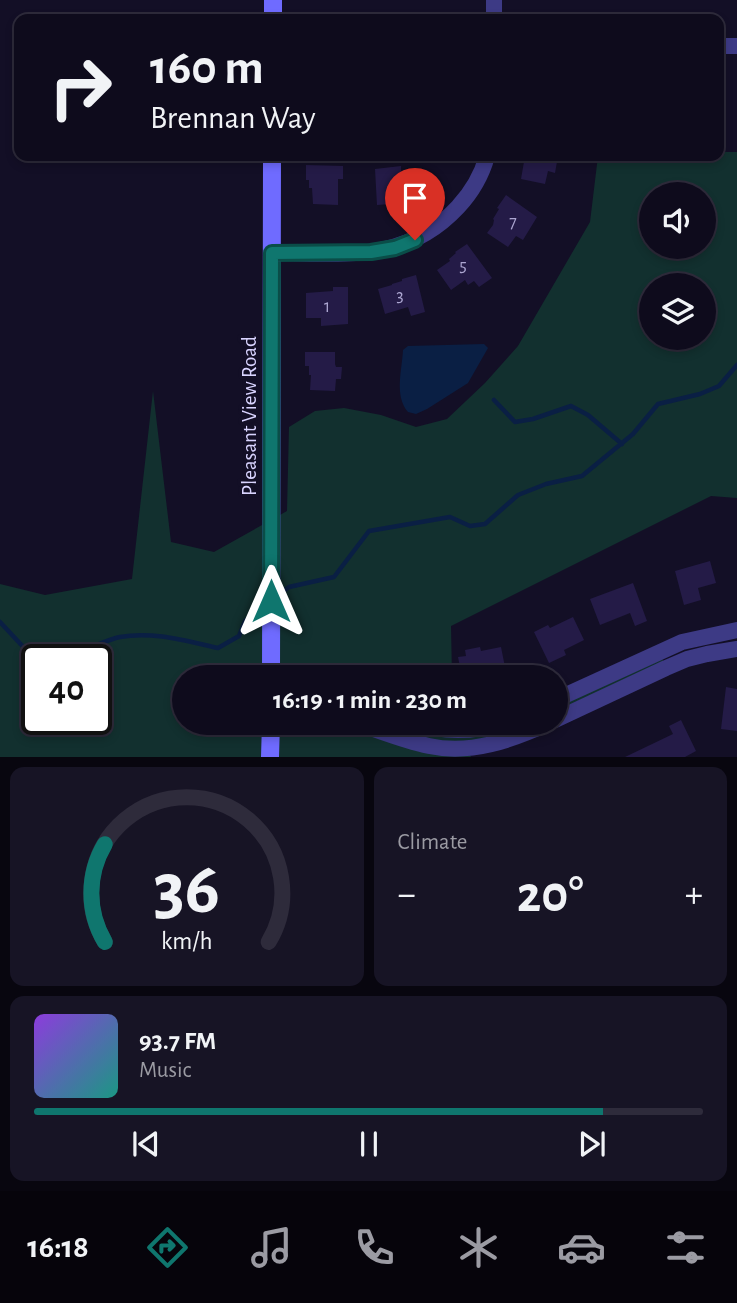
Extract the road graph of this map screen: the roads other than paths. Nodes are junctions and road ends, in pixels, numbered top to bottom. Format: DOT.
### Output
graph roads {
  1 [pos="272,161"];
  2 [pos="485,161"];
  3 [pos="272,253"];
  4 [pos="737,631"];
  5 [pos="671,647"];
  6 [pos="737,649"];
  7 [pos="681,662"];
  8 [pos="271,665"];
  9 [pos="568,694"];
  10 [pos="568,714"];
  11 [pos="271,735"];
  12 [pos="394,735"];
  13 [pos="427,735"];
  14 [pos="523,735"];
  15 [pos="425,745"];
  16 [pos="270,757"];
  1 -- 3 [label="street, Pleasant View Road"];
  2 -- 3 [label="street"];
  3 -- 8 [label="street, Pleasant View Road"];
  4 -- 5 [label="street"];
  5 -- 7 [label="street"];
  5 -- 9 [label="street"];
  6 -- 7 [label="street"];
  7 -- 10 [label="street"];
  11 -- 16 [label="street"];
  12 -- 15 [label="street"];
  13 -- 15 [label="street"];
  14 -- 15 [label="street"];
}
